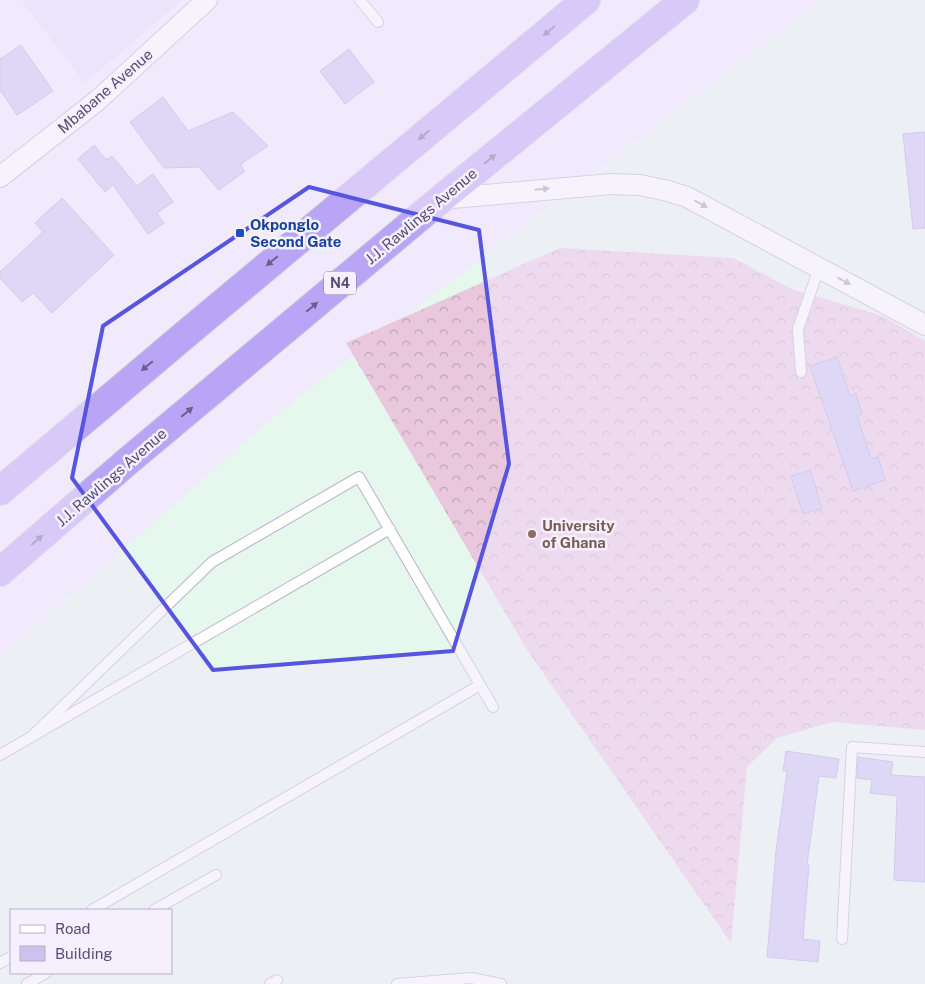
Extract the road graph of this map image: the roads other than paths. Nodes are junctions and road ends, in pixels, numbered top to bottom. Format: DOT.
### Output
graph roads {
  1 [pos="207,0"];
  2 [pos="360,0"];
  3 [pos="586,0"];
  4 [pos="685,0"];
  5 [pos="378,22"];
  6 [pos="0,177"];
  7 [pos="441,199"];
  8 [pos="819,268"];
  9 [pos="925,325"];
  10 [pos="801,372"];
  11 [pos="0,491"];
  12 [pos="390,529"];
  13 [pos="0,572"];
  14 [pos="480,685"];
  15 [pos="493,707"];
  16 [pos="30,738"];
  17 [pos="925,752"];
  18 [pos="0,755"];
  19 [pos="216,874"];
  20 [pos="94,909"];
  21 [pos="156,909"];
  22 [pos="842,939"];
  23 [pos="44,974"];
  24 [pos="27,984"];
  25 [pos="397,984"];
  26 [pos="501,984"];
  1 -- 6 [label="street, Mbabane Avenue"];
  2 -- 5 [label="lane"];
  3 -- 11 [label="highway, one-way"];
  7 -- 4 [label="highway, J.J. Rawlings Avenue / N4, one-way"];
  7 -- 8 [label="street, one-way"];
  13 -- 7 [label="highway, J.J. Rawlings Avenue / N4, one-way"];
  8 -- 9 [label="street, one-way"];
  8 -- 10 [label="lane"];
  12 -- 14 [label="lane"];
  12 -- 16 [label="lane"];
  12 -- 16 [label="lane"];
  14 -- 15 [label="lane"];
  14 -- 20 [label="lane"];
  16 -- 18 [label="lane"];
  17 -- 22 [label="lane"];
  19 -- 21 [label="lane"];
  23 -- 24 [label="lane"];
  25 -- 26 [label="lane"];
}
